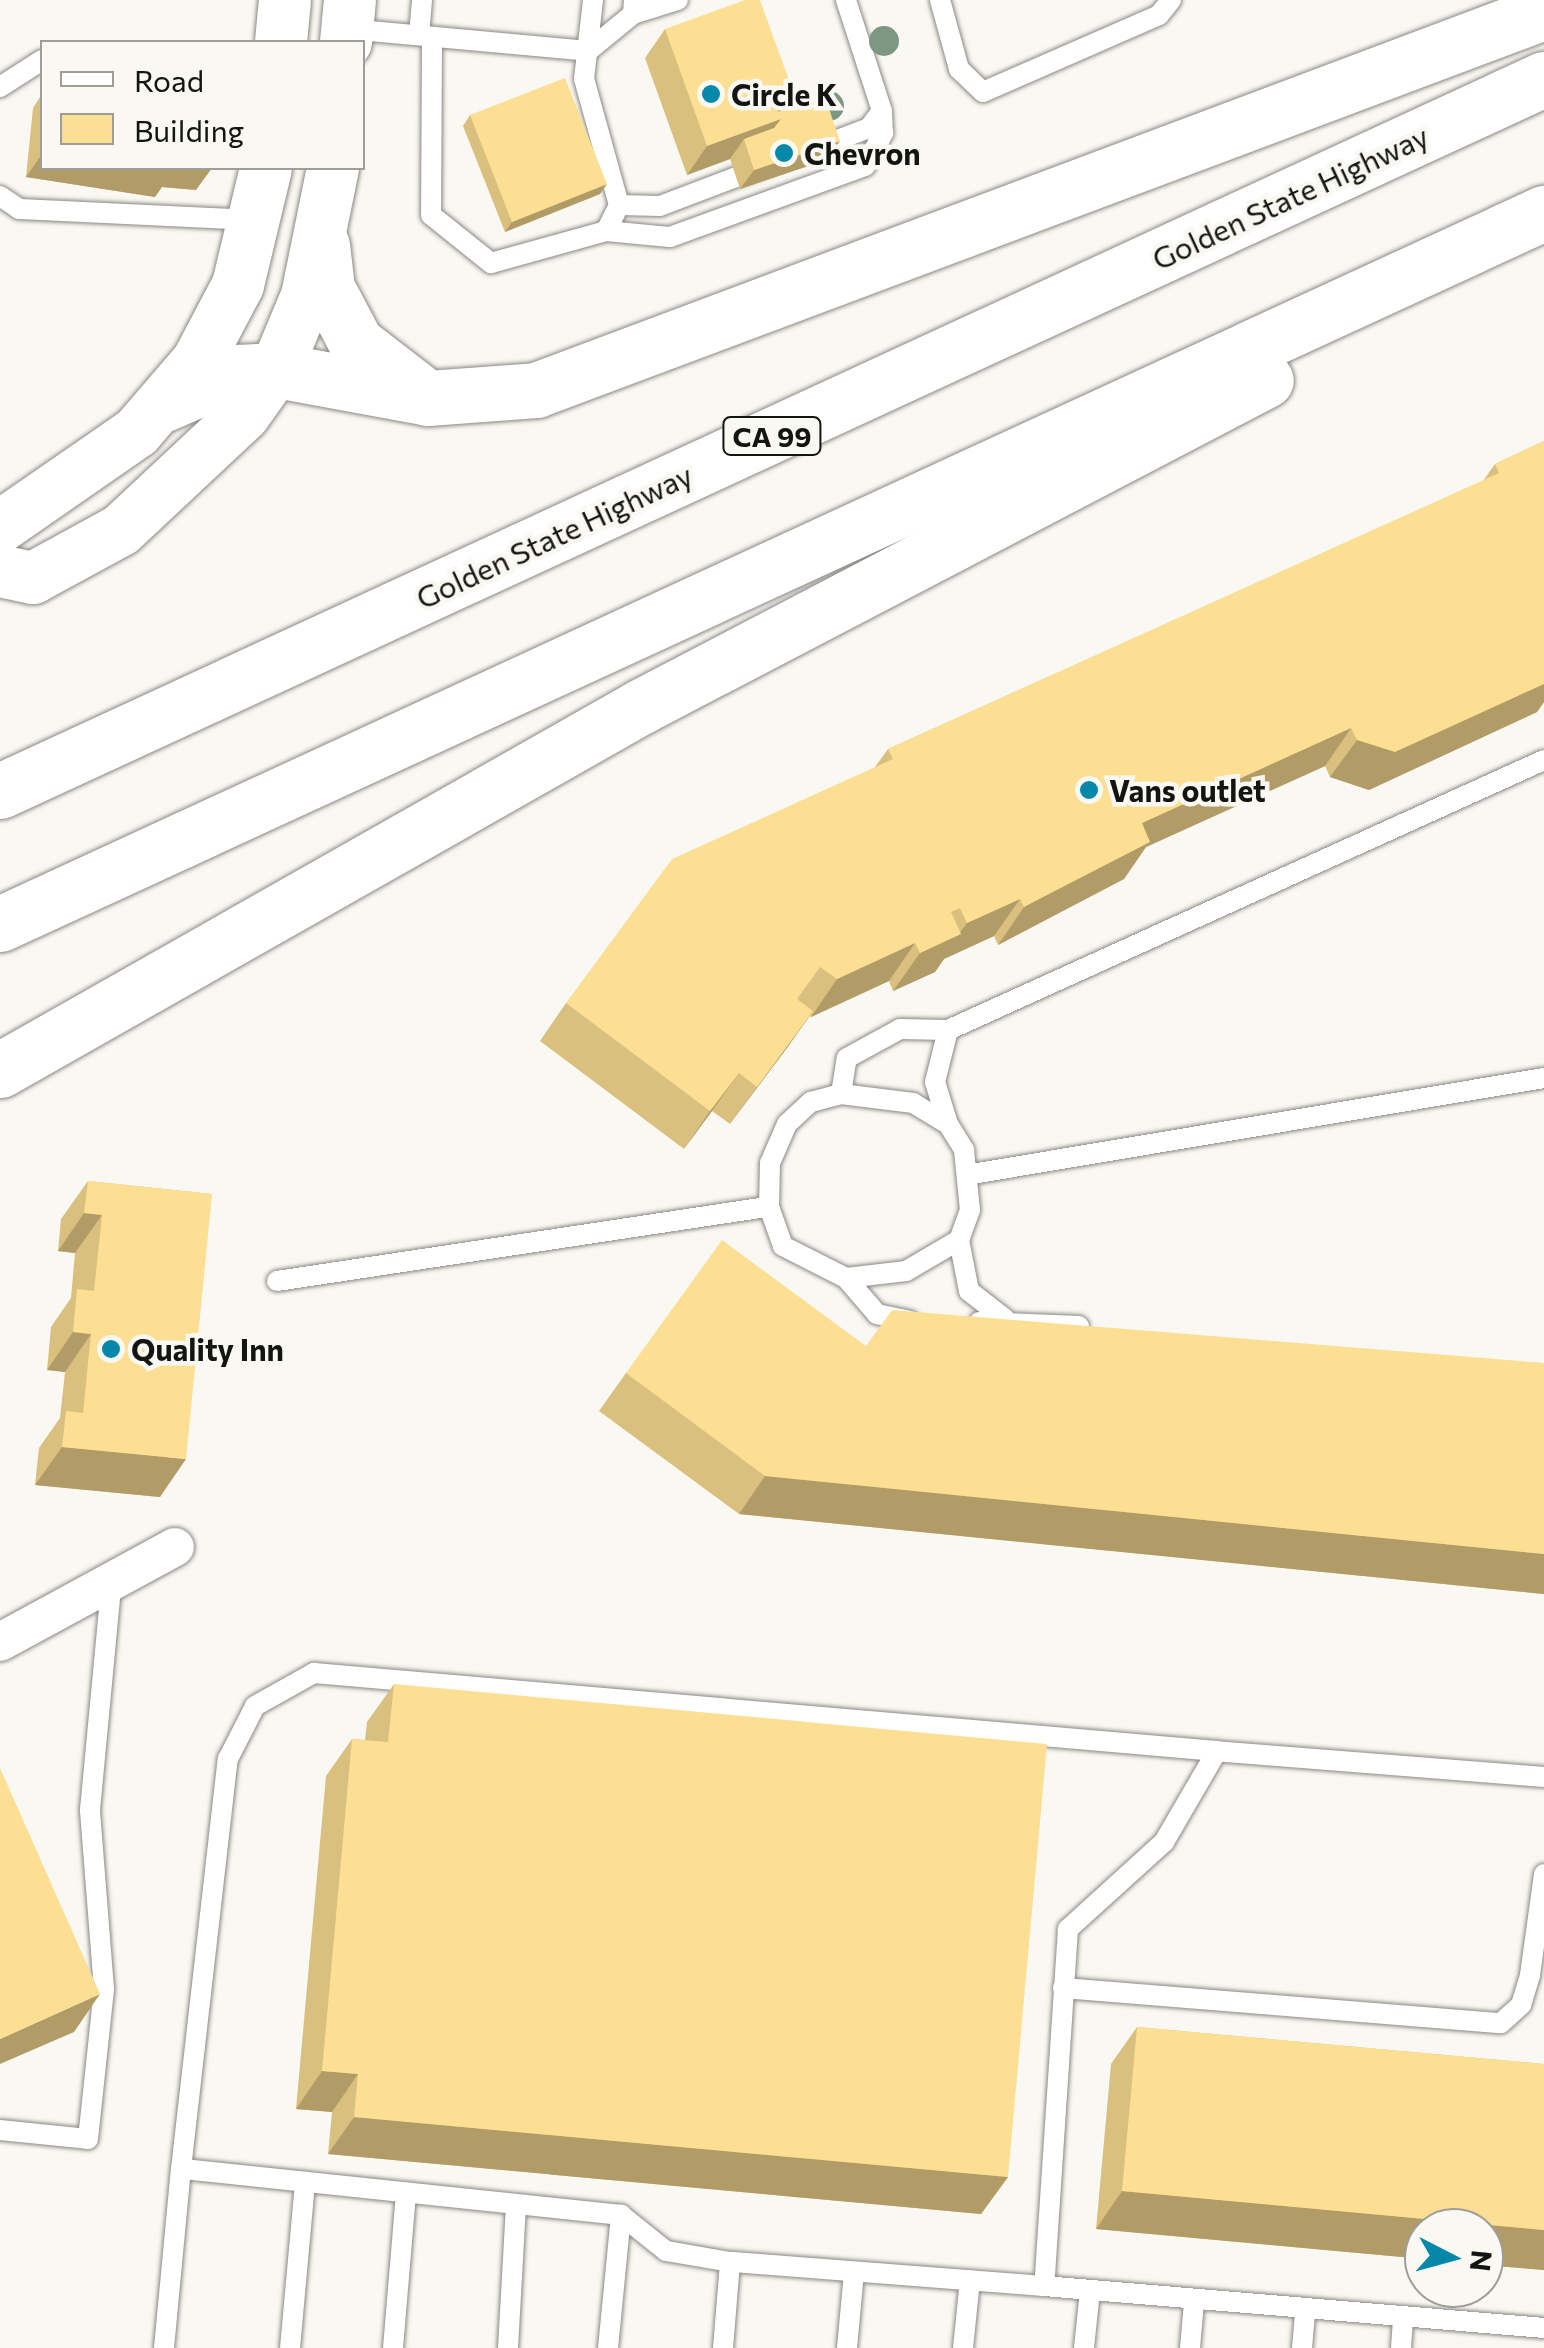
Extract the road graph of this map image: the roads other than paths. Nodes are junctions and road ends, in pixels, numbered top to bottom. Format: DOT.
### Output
graph roads {
  1 [pos="285,0"];
  2 [pos="422,0"];
  3 [pos="593,0"];
  4 [pos="678,0"];
  5 [pos="846,0"];
  6 [pos="940,0"];
  7 [pos="1171,0"];
  8 [pos="633,7"];
  9 [pos="1544,12"];
  10 [pos="348,24"];
  11 [pos="425,36"];
  12 [pos="281,40"];
  13 [pos="588,51"];
  14 [pos="40,61"];
  15 [pos="1544,79"];
  16 [pos="0,87"];
  17 [pos="882,111"];
  18 [pos="266,170"];
  19 [pos="333,170"];
  20 [pos="0,196"];
  21 [pos="619,205"];
  22 [pos="1544,213"];
  23 [pos="256,220"];
  24 [pos="606,231"];
  25 [pos="322,245"];
  26 [pos="1400,280"];
  27 [pos="276,370"];
  28 [pos="428,398"];
  29 [pos="164,404"];
  30 [pos="0,527"];
  31 [pos="0,571"];
  32 [pos="1544,760"];
  33 [pos="0,791"];
  34 [pos="0,924"];
  35 [pos="948,1030"];
  36 [pos="0,1070"];
  37 [pos="1544,1078"];
  38 [pos="841,1094"];
  39 [pos="948,1124"];
  40 [pos="972,1174"];
  41 [pos="768,1207"];
  42 [pos="958,1240"];
  43 [pos="846,1278"];
  44 [pos="277,1281"];
  45 [pos="1006,1319"];
  46 [pos="1104,1328"];
  47 [pos="175,1547"];
  48 [pos="112,1575"];
  49 [pos="0,1642"];
  50 [pos="1216,1751"];
  51 [pos="1544,1777"];
  52 [pos="1544,1874"];
  53 [pos="1064,1988"];
  54 [pos="0,2130"];
  55 [pos="181,2169"];
  56 [pos="305,2182"];
  57 [pos="406,2194"];
  58 [pos="516,2206"];
  59 [pos="621,2215"];
  60 [pos="730,2262"];
  61 [pos="854,2272"];
  62 [pos="970,2280"];
  63 [pos="1044,2286"];
  64 [pos="1090,2291"];
  65 [pos="1194,2302"];
  66 [pos="1304,2314"];
  67 [pos="1404,2320"];
  68 [pos="1544,2328"];
  69 [pos="1520,2337"];
  70 [pos="164,2348"];
  71 [pos="290,2348"];
  72 [pos="393,2348"];
  73 [pos="508,2348"];
  74 [pos="608,2348"];
  75 [pos="723,2348"];
  76 [pos="847,2348"];
  77 [pos="963,2348"];
  78 [pos="1084,2348"];
  79 [pos="1190,2348"];
  80 [pos="1302,2348"];
  81 [pos="1401,2348"];
  1 -- 12 [label="main road"];
  2 -- 11 [label="lane"];
  3 -- 13 [label="lane"];
  4 -- 8 [label="lane"];
  5 -- 17 [label="lane"];
  6 -- 7 [label="lane"];
  8 -- 13 [label="lane"];
  9 -- 28 [label="highway"];
  10 -- 11 [label="lane"];
  11 -- 13 [label="lane"];
  11 -- 24 [label="lane"];
  13 -- 21 [label="lane"];
  14 -- 16 [label="lane"];
  15 -- 33 [label="highway, Golden State Highway / CA 99"];
  17 -- 21 [label="lane"];
  17 -- 24 [label="lane"];
  18 -- 23 [label="main road"];
  19 -- 25 [label="main road"];
  20 -- 23 [label="lane"];
  21 -- 24 [label="lane"];
  22 -- 26 [label="highway"];
  23 -- 29 [label="main road"];
  25 -- 27 [label="main road"];
  25 -- 28 [label="highway"];
  26 -- 34 [label="highway"];
  26 -- 36 [label="highway"];
  27 -- 28 [label="highway"];
  27 -- 29 [label="highway"];
  27 -- 31 [label="main road"];
  29 -- 30 [label="main road"];
  32 -- 35 [label="lane"];
  35 -- 38 [label="lane"];
  35 -- 39 [label="lane"];
  37 -- 40 [label="lane"];
  38 -- 39 [label="lane"];
  38 -- 41 [label="lane"];
  39 -- 40 [label="lane"];
  40 -- 42 [label="lane"];
  41 -- 43 [label="lane"];
  41 -- 44 [label="lane"];
  42 -- 43 [label="lane"];
  42 -- 45 [label="lane"];
  43 -- 45 [label="lane"];
  45 -- 46 [label="lane"];
  47 -- 48 [label="street"];
  48 -- 49 [label="street"];
  48 -- 54 [label="lane"];
  50 -- 51 [label="lane"];
  50 -- 53 [label="lane"];
  50 -- 55 [label="lane"];
  52 -- 53 [label="lane"];
  53 -- 63 [label="lane"];
  55 -- 56 [label="lane"];
  55 -- 70 [label="lane"];
  56 -- 57 [label="lane"];
  56 -- 71 [label="lane"];
  57 -- 58 [label="lane"];
  57 -- 72 [label="lane"];
  58 -- 59 [label="lane"];
  58 -- 73 [label="lane"];
  59 -- 60 [label="lane"];
  59 -- 74 [label="lane"];
  60 -- 61 [label="lane"];
  60 -- 75 [label="lane"];
  61 -- 62 [label="lane"];
  61 -- 76 [label="lane"];
  62 -- 63 [label="lane"];
  62 -- 77 [label="lane"];
  63 -- 64 [label="lane"];
  64 -- 65 [label="lane"];
  64 -- 78 [label="lane"];
  65 -- 66 [label="lane"];
  65 -- 79 [label="lane"];
  66 -- 67 [label="lane"];
  66 -- 80 [label="lane"];
  67 -- 69 [label="lane"];
  67 -- 81 [label="lane"];
  68 -- 69 [label="lane"];
}
